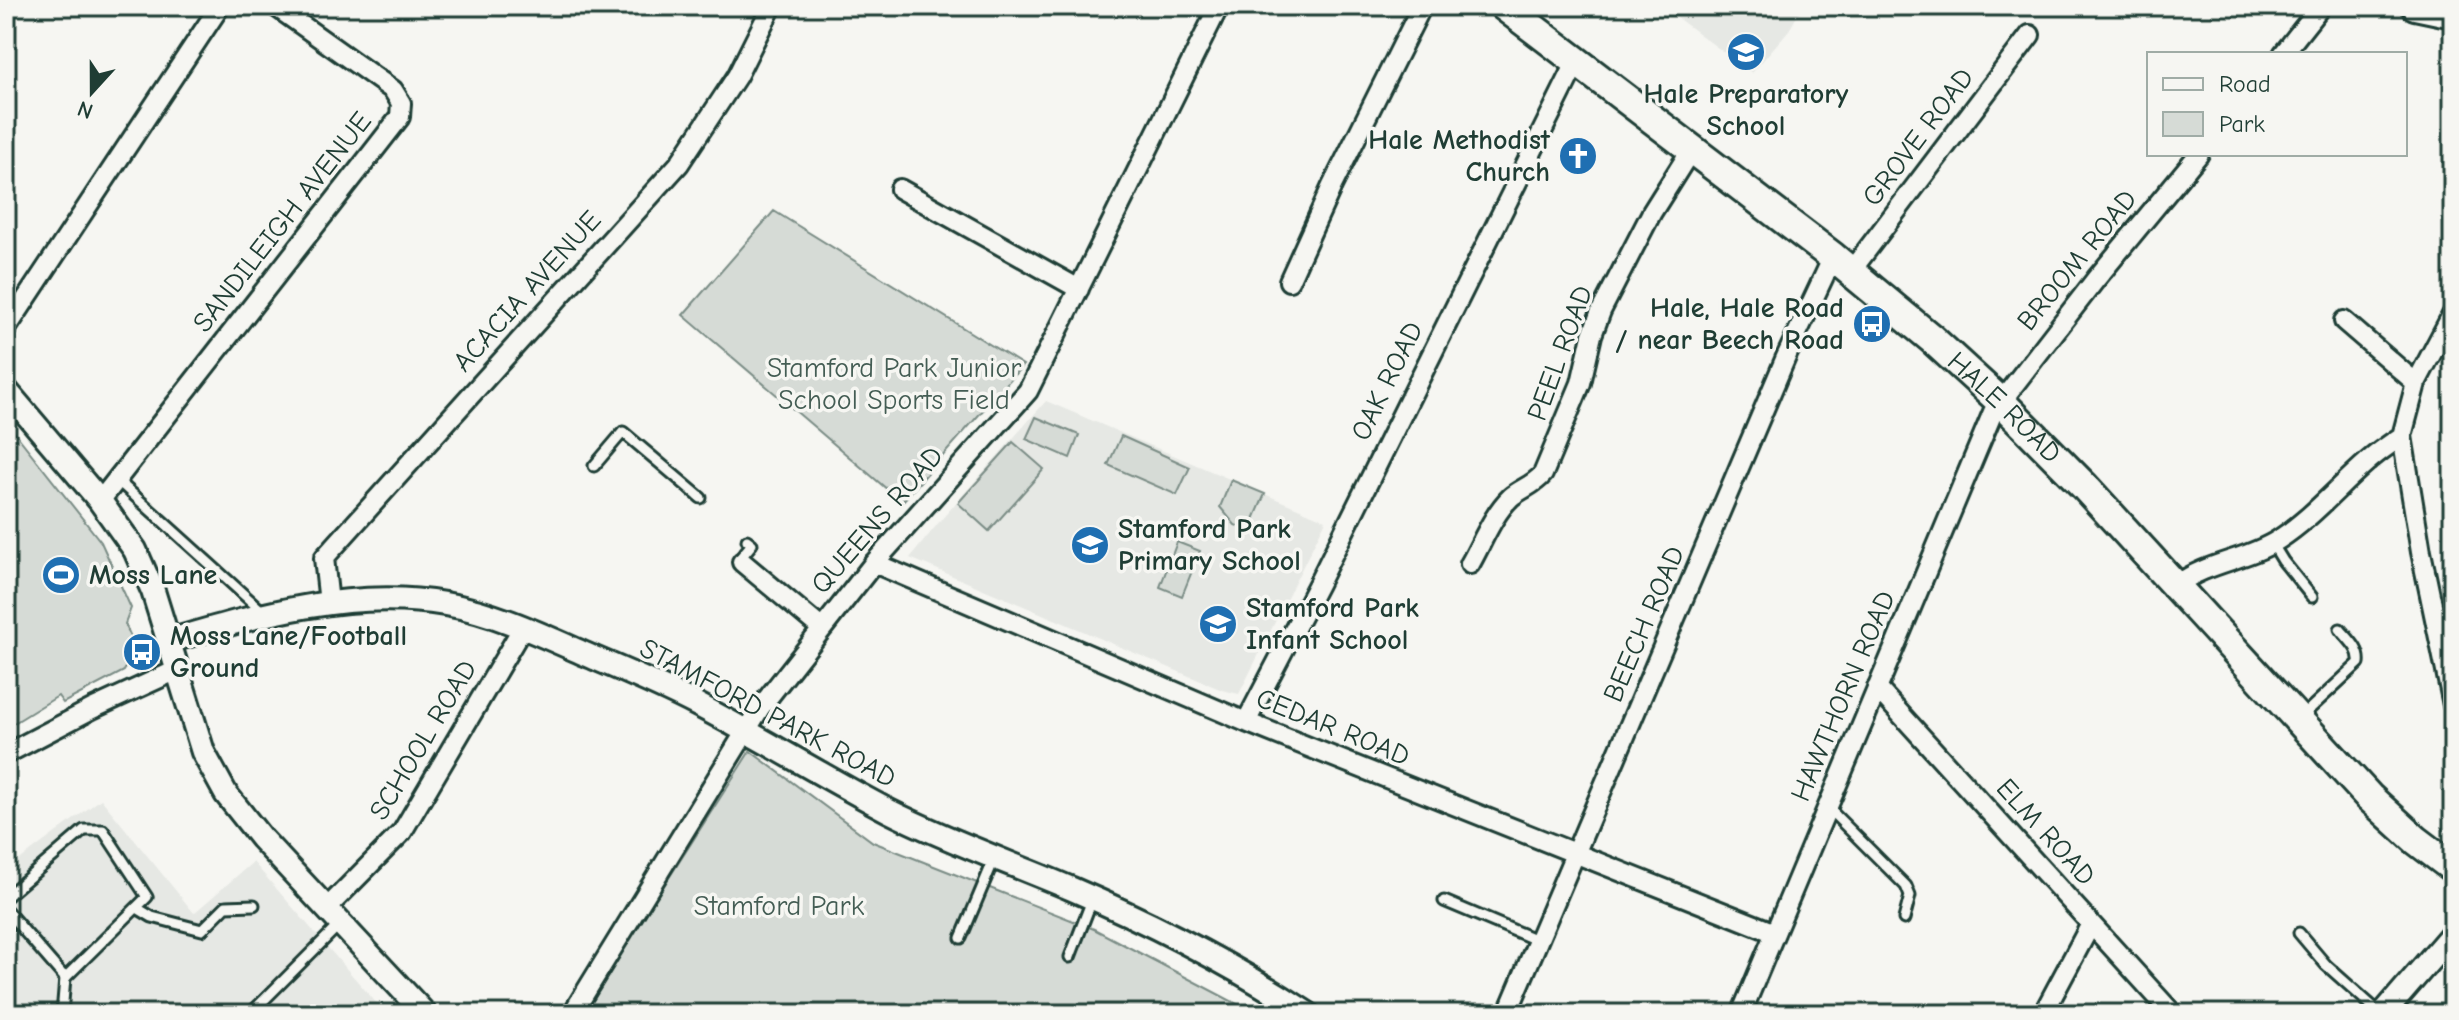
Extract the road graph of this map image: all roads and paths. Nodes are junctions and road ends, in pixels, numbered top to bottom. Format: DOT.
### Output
graph roads {
  1 [pos="220,6"];
  2 [pos="275,6"];
  3 [pos="772,6"];
  4 [pos="1219,6"];
  5 [pos="1422,6"];
  6 [pos="1504,6"];
  7 [pos="2321,6"];
  8 [pos="2415,6"];
  9 [pos="2453,14"];
  10 [pos="2030,35"];
  11 [pos="2285,52"];
  12 [pos="1576,63"];
  13 [pos="1691,150"];
  14 [pos="2197,156"];
  15 [pos="900,189"];
  16 [pos="1842,264"];
  17 [pos="1289,281"];
  18 [pos="1079,289"];
  19 [pos="2453,313"];
  20 [pos="2344,321"];
  21 [pos="6,329"];
  22 [pos="2416,383"];
  23 [pos="6,390"];
  24 [pos="2001,402"];
  25 [pos="2402,436"];
  26 [pos="594,466"];
  27 [pos="116,479"];
  28 [pos="701,498"];
  29 [pos="100,501"];
  30 [pos="747,540"];
  31 [pos="2272,543"];
  32 [pos="742,562"];
  33 [pos="874,563"];
  34 [pos="1470,564"];
  35 [pos="2177,585"];
  36 [pos="2312,597"];
  37 [pos="329,603"];
  38 [pos="266,615"];
  39 [pos="523,627"];
  40 [pos="821,628"];
  41 [pos="2340,629"];
  42 [pos="169,641"];
  43 [pos="177,670"];
  44 [pos="1877,688"];
  45 [pos="2453,705"];
  46 [pos="2297,720"];
  47 [pos="1246,722"];
  48 [pos="745,732"];
  49 [pos="6,754"];
  50 [pos="1827,807"];
  51 [pos="1576,853"];
  52 [pos="995,857"];
  53 [pos="2453,868"];
  54 [pos="6,897"];
  55 [pos="1093,898"];
  56 [pos="1444,901"];
  57 [pos="254,905"];
  58 [pos="137,908"];
  59 [pos="6,910"];
  60 [pos="334,916"];
  61 [pos="1904,919"];
  62 [pos="2091,924"];
  63 [pos="1775,933"];
  64 [pos="2299,933"];
  65 [pos="2453,933"];
  66 [pos="961,938"];
  67 [pos="1539,941"];
  68 [pos="1070,957"];
  69 [pos="65,978"];
  70 [pos="62,1014"];
  71 [pos="250,1014"];
  72 [pos="425,1014"];
  73 [pos="572,1014"];
  74 [pos="1308,1014"];
  75 [pos="1507,1014"];
  76 [pos="1741,1014"];
  77 [pos="2043,1014"];
  78 [pos="2173,1014"];
  79 [pos="2382,1014"];
  1 -- 21 [label="street"];
  2 -- 27 [label="street, SANDILEIGH AVENUE"];
  3 -- 37 [label="street, ACACIA AVENUE"];
  4 -- 18 [label="street, QUEENS ROAD"];
  5 -- 17 [label="street"];
  6 -- 12 [label="main road, HALE ROAD"];
  7 -- 11 [label="street"];
  8 -- 9 [label="main road"];
  10 -- 16 [label="street, GROVE ROAD"];
  12 -- 13 [label="main road, HALE ROAD"];
  12 -- 47 [label="street, OAK ROAD"];
  13 -- 16 [label="main road, HALE ROAD"];
  13 -- 34 [label="street, PEEL ROAD"];
  14 -- 24 [label="street, BROOM ROAD"];
  15 -- 18 [label="street"];
  16 -- 24 [label="main road, HALE ROAD"];
  16 -- 51 [label="street, BEECH ROAD"];
  18 -- 33 [label="street, QUEENS ROAD"];
  19 -- 22 [label="street"];
  20 -- 22 [label="street"];
  22 -- 25 [label="street"];
  23 -- 29 [label="street"];
  24 -- 35 [label="main road, HALE ROAD"];
  24 -- 44 [label="street, HAWTHORN ROAD"];
  25 -- 31 [label="street"];
  25 -- 45 [label="street"];
  26 -- 28 [label="lane"];
  27 -- 29 [label="street, SANDILEIGH AVENUE"];
  27 -- 38 [label="lane"];
  29 -- 42 [label="street"];
  30 -- 32 [label="lane"];
  31 -- 35 [label="street"];
  31 -- 36 [label="lane"];
  32 -- 40 [label="street"];
  33 -- 40 [label="street, QUEENS ROAD"];
  33 -- 47 [label="street, CEDAR ROAD"];
  35 -- 46 [label="main road, HALE ROAD"];
  37 -- 38 [label="street, STAMFORD PARK ROAD"];
  37 -- 39 [label="street, STAMFORD PARK ROAD"];
  38 -- 42 [label="street, STAMFORD PARK ROAD"];
  39 -- 48 [label="street, STAMFORD PARK ROAD"];
  39 -- 60 [label="street, SCHOOL ROAD"];
  40 -- 48 [label="street, QUEENS ROAD"];
  41 -- 46 [label="lane"];
  42 -- 43 [label="street"];
  43 -- 49 [label="street"];
  43 -- 60 [label="street"];
  44 -- 50 [label="street, HAWTHORN ROAD"];
  44 -- 62 [label="street, ELM ROAD"];
  46 -- 53 [label="main road, HALE ROAD"];
  47 -- 51 [label="street, CEDAR ROAD"];
  48 -- 52 [label="street, STAMFORD PARK ROAD"];
  48 -- 73 [label="street, QUEENS ROAD"];
  50 -- 61 [label="lane"];
  50 -- 63 [label="street, HAWTHORN ROAD"];
  51 -- 63 [label="street, CEDAR ROAD"];
  51 -- 67 [label="street, BEECH ROAD"];
  52 -- 55 [label="street, STAMFORD PARK ROAD"];
  52 -- 66 [label="lane"];
  54 -- 58 [label="lane"];
  55 -- 68 [label="lane"];
  55 -- 74 [label="street, STAMFORD PARK ROAD"];
  56 -- 67 [label="lane"];
  57 -- 58 [label="lane"];
  58 -- 69 [label="lane"];
  59 -- 69 [label="lane"];
  60 -- 71 [label="lane"];
  60 -- 72 [label="street"];
  62 -- 77 [label="street"];
  62 -- 78 [label="street, ELM ROAD"];
  63 -- 76 [label="street, HAWTHORN ROAD"];
  64 -- 79 [label="lane"];
  65 -- 79 [label="street"];
  67 -- 75 [label="street, BEECH ROAD"];
  69 -- 70 [label="lane"];
}
